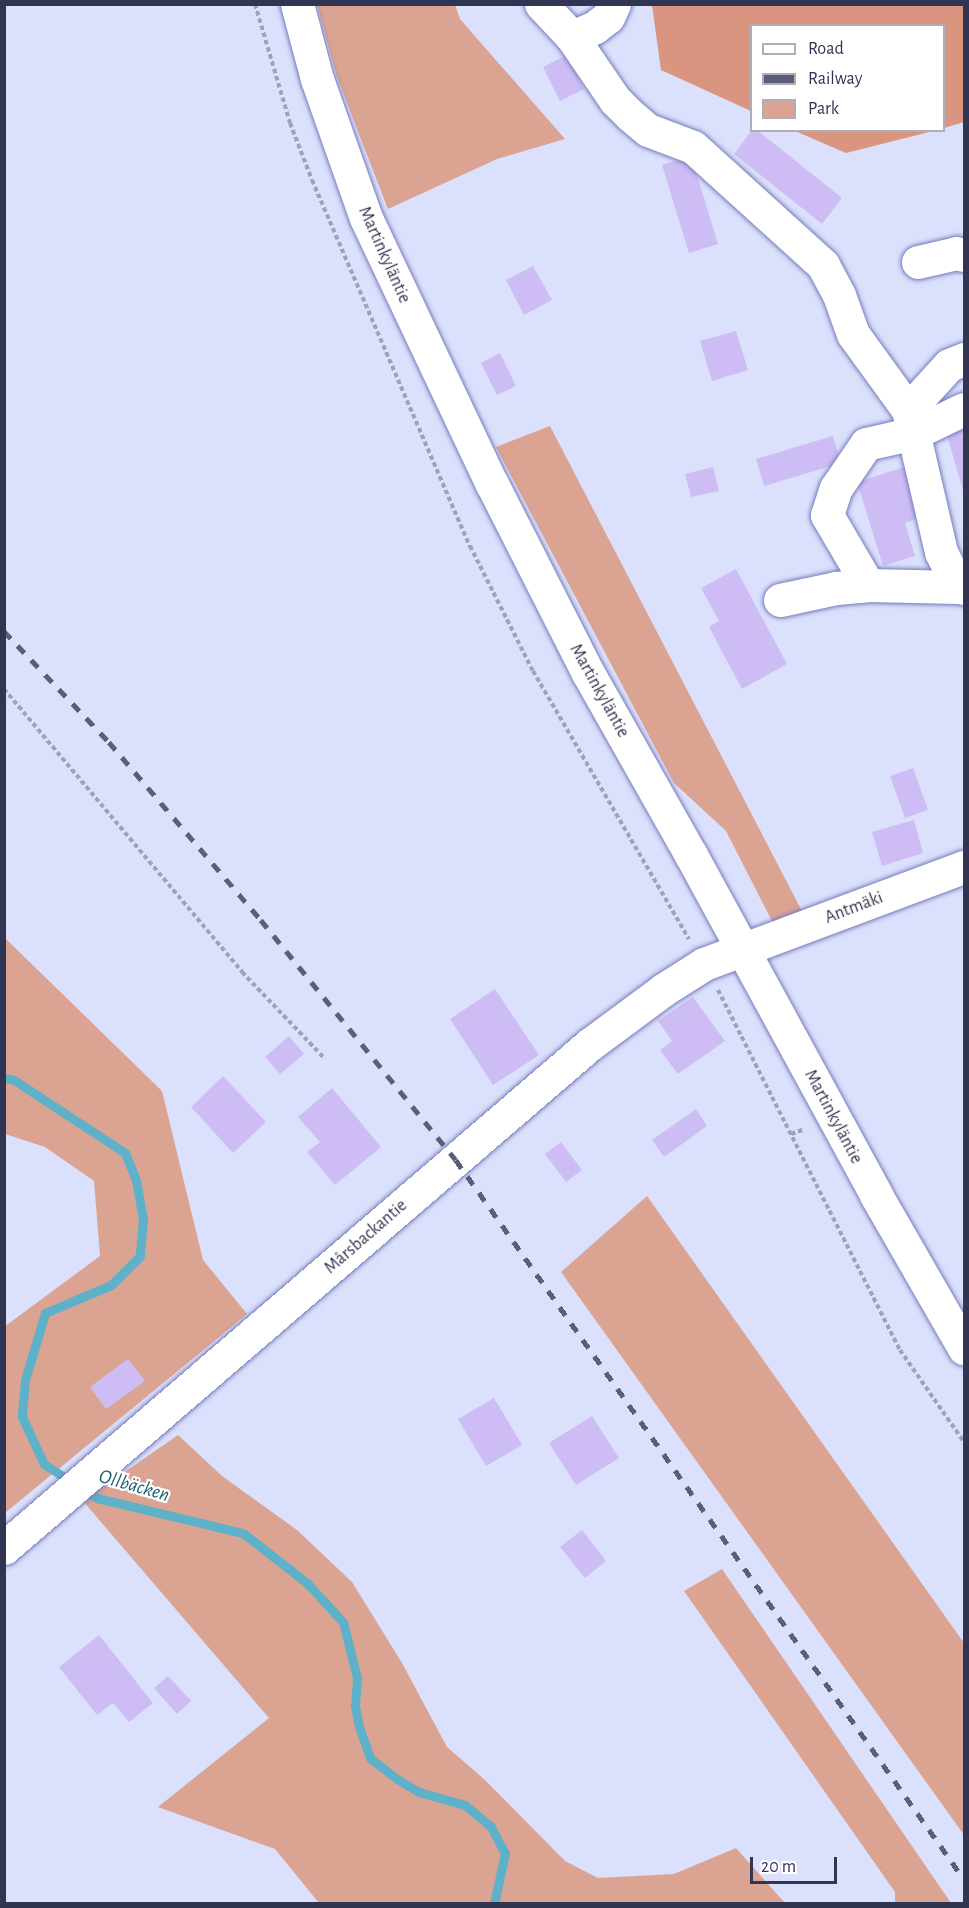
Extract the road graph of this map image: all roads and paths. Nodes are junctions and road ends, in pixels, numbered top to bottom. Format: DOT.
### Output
graph roads {
  1 [pos="297,4"];
  2 [pos="542,4"];
  3 [pos="614,4"];
  4 [pos="573,37"];
  5 [pos="964,255"];
  6 [pos="918,262"];
  7 [pos="964,359"];
  8 [pos="964,409"];
  9 [pos="911,422"];
  10 [pos="868,585"];
  11 [pos="961,587"];
  12 [pos="780,600"];
  13 [pos="4,688"];
  14 [pos="964,867"];
  15 [pos="743,950"];
  16 [pos="325,1059"];
  17 [pos="964,1348"];
  18 [pos="4,1548"];
  1 -- 15 [label="street, Martinkyläntie"];
  2 -- 4 [label="street"];
  3 -- 4 [label="street"];
  4 -- 9 [label="street"];
  5 -- 6 [label="street"];
  7 -- 9 [label="street"];
  8 -- 9 [label="street"];
  9 -- 10 [label="street"];
  9 -- 11 [label="street"];
  10 -- 11 [label="street"];
  10 -- 12 [label="street"];
  13 -- 16 [label="path"];
  14 -- 15 [label="street, Antmäki"];
  15 -- 17 [label="street, Martinkyläntie"];
  15 -- 18 [label="street, Mårsbackantie"];
}
